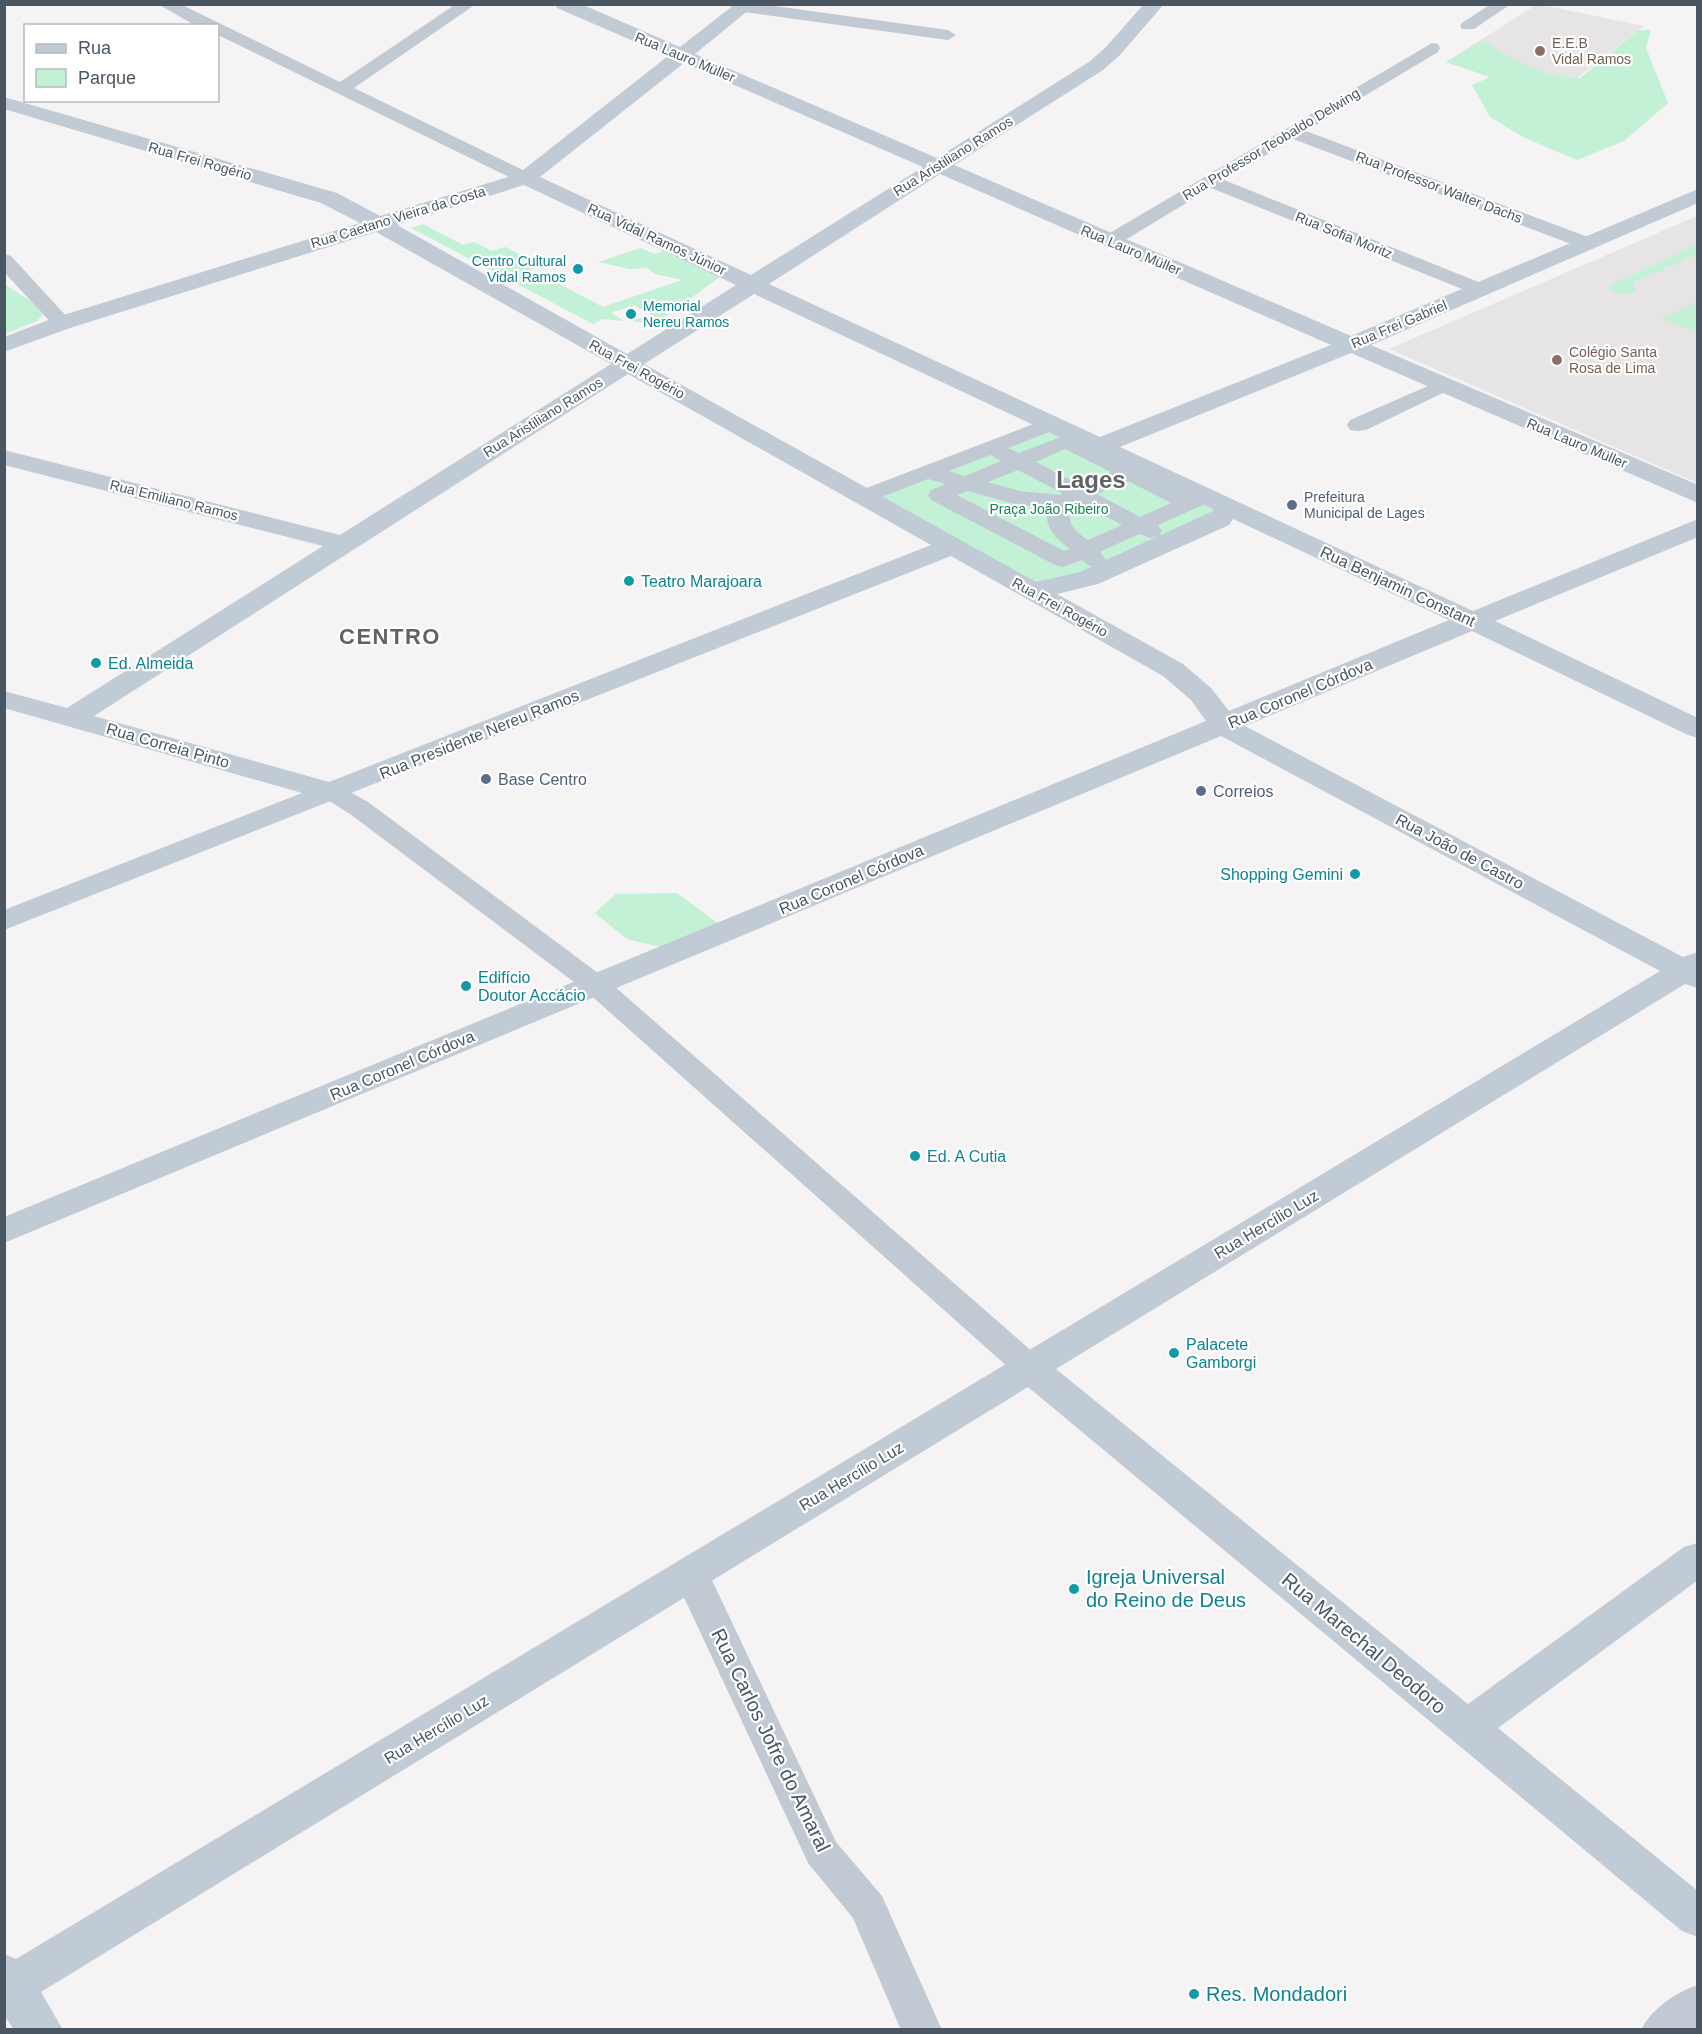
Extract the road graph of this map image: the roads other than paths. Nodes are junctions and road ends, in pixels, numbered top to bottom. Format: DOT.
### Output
graph roads {
  1 [pos="166,4"];
  2 [pos="468,4"];
  3 [pos="564,4"];
  4 [pos="1155,4"];
  5 [pos="1503,4"];
  6 [pos="745,6"];
  7 [pos="206,24"];
  8 [pos="1467,26"];
  9 [pos="219,29"];
  10 [pos="948,35"];
  11 [pos="1432,48"];
  12 [pos="682,55"];
  13 [pos="341,89"];
  14 [pos="4,103"];
  15 [pos="1292,132"];
  16 [pos="938,166"];
  17 [pos="525,178"];
  18 [pos="1209,181"];
  19 [pos="1698,195"];
  20 [pos="377,223"];
  21 [pos="1110,241"];
  22 [pos="1586,243"];
  23 [pos="4,260"];
  24 [pos="752,284"];
  25 [pos="1479,289"];
  26 [pos="62,323"];
  27 [pos="7,342"];
  28 [pos="1351,345"];
  29 [pos="627,364"];
  30 [pos="1444,385"];
  31 [pos="1358,425"];
  32 [pos="1061,438"];
  33 [pos="991,447"];
  34 [pos="4,457"];
  35 [pos="1018,461"];
  36 [pos="1135,470"];
  37 [pos="927,472"];
  38 [pos="968,483"];
  39 [pos="1079,493"];
  40 [pos="1698,495"];
  41 [pos="864,497"];
  42 [pos="1059,502"];
  43 [pos="1210,506"];
  44 [pos="1163,515"];
  45 [pos="1141,525"];
  46 [pos="1698,527"];
  47 [pos="993,530"];
  48 [pos="1171,541"];
  49 [pos="344,544"];
  50 [pos="953,546"];
  51 [pos="1087,549"];
  52 [pos="1103,572"];
  53 [pos="1033,591"];
  54 [pos="1473,621"];
  55 [pos="4,699"];
  56 [pos="71,718"];
  57 [pos="1222,725"];
  58 [pos="1698,729"];
  59 [pos="332,792"];
  60 [pos="4,921"];
  61 [pos="1693,970"];
  62 [pos="596,985"];
  63 [pos="4,1231"];
  64 [pos="1030,1368"];
  65 [pos="1698,1558"];
  66 [pos="691,1574"];
  67 [pos="1467,1728"];
  68 [pos="1698,1918"];
  69 [pos="7,1983"];
  70 [pos="1698,2002"];
  71 [pos="40,2030"];
  72 [pos="922,2030"];
  73 [pos="1661,2030"];
  1 -- 7 [label="street"];
  2 -- 13 [label="street"];
  3 -- 12 [label="street, Rua Lauro Müller"];
  4 -- 16 [label="street, Rua Aristiliano Ramos"];
  5 -- 8 [label="street"];
  6 -- 10 [label="street"];
  6 -- 12 [label="street, Rua Caetano Vieira da Costa"];
  9 -- 13 [label="street, Rua Vidal Ramos Júnior"];
  11 -- 15 [label="street, Rua Professor Teobaldo Delwing"];
  12 -- 16 [label="street, Rua Lauro Müller"];
  12 -- 17 [label="street, Rua Caetano Vieira da Costa"];
  13 -- 17 [label="street, Rua Vidal Ramos Júnior"];
  14 -- 20 [label="street, Rua Frei Rogério"];
  15 -- 18 [label="street, Rua Professor Teobaldo Delwing"];
  15 -- 22 [label="street, Rua Professor Walter Dachs"];
  16 -- 21 [label="street, Rua Lauro Müller"];
  16 -- 24 [label="street, Rua Aristiliano Ramos"];
  17 -- 20 [label="street, Rua Caetano Vieira da Costa"];
  17 -- 24 [label="street, Rua Vidal Ramos Júnior"];
  18 -- 21 [label="street, Rua Professor Teobaldo Delwing"];
  18 -- 25 [label="street, Rua Sofia Moritz"];
  19 -- 22 [label="street, Rua Frei Gabriel"];
  20 -- 26 [label="street, Rua Caetano Vieira da Costa"];
  20 -- 29 [label="street, Rua Frei Rogério"];
  21 -- 28 [label="street, Rua Lauro Müller"];
  22 -- 25 [label="street, Rua Frei Gabriel"];
  23 -- 26 [label="street"];
  24 -- 29 [label="street, Rua Aristiliano Ramos"];
  24 -- 32 [label="street, Rua Vidal Ramos Júnior"];
  25 -- 28 [label="street, Rua Frei Gabriel"];
  26 -- 27 [label="street, Rua Caetano Vieira da Costa"];
  28 -- 30 [label="street, Rua Lauro Müller"];
  28 -- 32 [label="street, Rua Frei Gabriel"];
  29 -- 41 [label="street, Rua Frei Rogério"];
  29 -- 49 [label="street, Rua Aristiliano Ramos"];
  30 -- 31 [label="street"];
  30 -- 40 [label="street, Rua Lauro Müller"];
  32 -- 33 [label="street"];
  32 -- 35 [label="street"];
  32 -- 36 [label="street, Rua Benjamin Constant"];
  33 -- 35 [label="street"];
  33 -- 37 [label="street"];
  34 -- 49 [label="street, Rua Emiliano Ramos"];
  35 -- 38 [label="street"];
  35 -- 39 [label="street"];
  36 -- 39 [label="street"];
  36 -- 43 [label="street, Rua Benjamin Constant"];
  37 -- 38 [label="street"];
  37 -- 41 [label="street"];
  38 -- 42 [label="street"];
  38 -- 47 [label="street"];
  39 -- 42 [label="street"];
  39 -- 45 [label="street"];
  41 -- 50 [label="street, Rua Frei Rogério"];
  42 -- 47 [label="street"];
  42 -- 51 [label="street"];
  43 -- 44 [label="street"];
  43 -- 44 [label="street"];
  43 -- 48 [label="street"];
  43 -- 54 [label="street, Rua Benjamin Constant"];
  44 -- 45 [label="street"];
  45 -- 48 [label="street"];
  45 -- 51 [label="street"];
  46 -- 54 [label="street, Rua Coronel Córdova"];
  47 -- 51 [label="street"];
  48 -- 52 [label="street"];
  49 -- 56 [label="street, Rua Aristiliano Ramos"];
  50 -- 53 [label="street, Rua Frei Rogério"];
  50 -- 59 [label="street, Rua Presidente Nereu Ramos"];
  51 -- 52 [label="street"];
  52 -- 53 [label="street"];
  53 -- 57 [label="street, Rua Frei Rogério"];
  54 -- 57 [label="street, Rua Coronel Córdova"];
  54 -- 58 [label="street, Rua Benjamin Constant"];
  55 -- 56 [label="street, Rua Correia Pinto"];
  56 -- 59 [label="street, Rua Correia Pinto"];
  57 -- 61 [label="street, Rua João de Castro"];
  57 -- 62 [label="street, Rua Coronel Córdova"];
  59 -- 60 [label="street, Rua Presidente Nereu Ramos"];
  59 -- 62 [label="street"];
  61 -- 64 [label="street, Rua Hercílio Luz"];
  62 -- 63 [label="street, Rua Coronel Córdova"];
  62 -- 64 [label="street"];
  64 -- 66 [label="street, Rua Hercílio Luz"];
  64 -- 67 [label="street, Rua Marechal Deodoro"];
  65 -- 67 [label="street"];
  66 -- 69 [label="street, Rua Hercílio Luz"];
  66 -- 72 [label="street, Rua Carlos Jofre do Amaral"];
  67 -- 68 [label="street, Rua Marechal Deodoro"];
  69 -- 71 [label="street"];
  70 -- 73 [label="street"];
}
